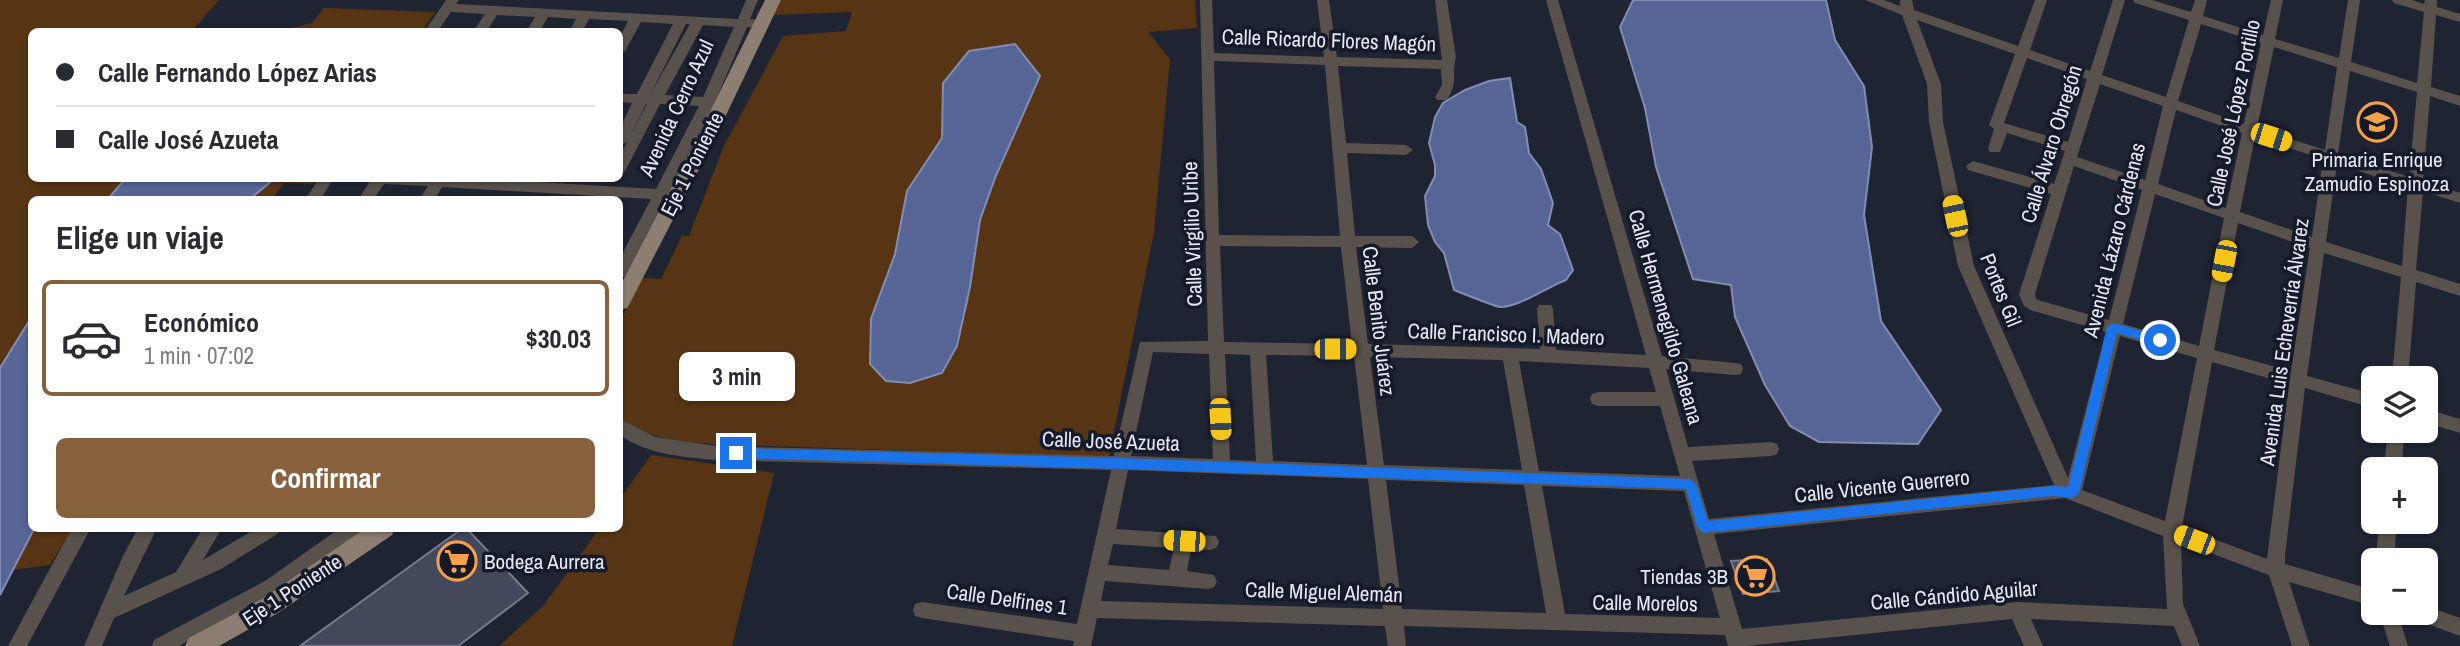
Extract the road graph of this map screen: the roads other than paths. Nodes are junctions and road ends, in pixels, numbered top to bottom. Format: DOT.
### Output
graph roads {
  1 [pos="752,0"];
  2 [pos="773,0"];
  3 [pos="1206,0"];
  4 [pos="1323,0"];
  5 [pos="1440,0"];
  6 [pos="1552,0"];
  7 [pos="1871,0"];
  8 [pos="2041,0"];
  9 [pos="2119,0"];
  10 [pos="2139,0"];
  11 [pos="2201,0"];
  12 [pos="2277,0"];
  13 [pos="2354,0"];
  14 [pos="2398,0"];
  15 [pos="450,4"];
  16 [pos="2430,5"];
  17 [pos="1907,7"];
  18 [pos="494,10"];
  19 [pos="544,13"];
  20 [pos="585,14"];
  21 [pos="637,17"];
  22 [pos="2460,18"];
  23 [pos="682,19"];
  24 [pos="2196,19"];
  25 [pos="699,20"];
  26 [pos="741,22"];
  27 [pos="763,24"];
  28 [pos="433,28"];
  29 [pos="482,28"];
  30 [pos="535,28"];
  31 [pos="577,28"];
  32 [pos="2270,42"];
  33 [pos="623,43"];
  34 [pos="2020,52"];
  35 [pos="1209,57"];
  36 [pos="1331,61"];
  37 [pos="1447,65"];
  38 [pos="2344,65"];
  39 [pos="2093,77"];
  40 [pos="2423,90"];
  41 [pos="623,97"];
  42 [pos="1442,97"];
  43 [pos="650,99"];
  44 [pos="2460,101"];
  45 [pos="708,102"];
  46 [pos="2171,103"];
  47 [pos="1998,126"];
  48 [pos="2251,131"];
  49 [pos="625,141"];
  50 [pos="1338,148"];
  51 [pos="1994,149"];
  52 [pos="1406,150"];
  53 [pos="2070,153"];
  54 [pos="2332,156"];
  55 [pos="1973,166"];
  56 [pos="492,182"];
  57 [pos="2415,184"];
  58 [pos="2149,187"];
  59 [pos="543,188"];
  60 [pos="600,189"];
  61 [pos="2059,191"];
  62 [pos="661,194"];
  63 [pos="2460,198"];
  64 [pos="2232,215"];
  65 [pos="1212,240"];
  66 [pos="1348,241"];
  67 [pos="1412,242"];
  68 [pos="2318,245"];
  69 [pos="623,266"];
  70 [pos="2407,275"];
  71 [pos="2460,290"];
  72 [pos="623,300"];
  73 [pos="1545,309"];
  74 [pos="2113,327"];
  75 [pos="1216,348"];
  76 [pos="1258,348"];
  77 [pos="1361,349"];
  78 [pos="2207,354"];
  79 [pos="1510,355"];
  80 [pos="1549,357"];
  81 [pos="1654,360"];
  82 [pos="2401,366"];
  83 [pos="1735,369"];
  84 [pos="2298,380"];
  85 [pos="2361,398"];
  86 [pos="1598,399"];
  87 [pos="1665,399"];
  88 [pos="2438,420"];
  89 [pos="2460,426"];
  90 [pos="623,428"];
  91 [pos="1771,449"];
  92 [pos="1682,454"];
  93 [pos="1120,463"];
  94 [pos="1222,467"];
  95 [pos="1265,468"];
  96 [pos="1377,472"];
  97 [pos="1530,478"];
  98 [pos="1690,484"];
  99 [pos="2069,492"];
  100 [pos="1704,527"];
  101 [pos="2172,531"];
  102 [pos="80,532"];
  103 [pos="146,532"];
  104 [pos="211,532"];
  105 [pos="266,532"];
  106 [pos="349,532"];
  107 [pos="378,532"];
  108 [pos="1105,536"];
  109 [pos="1184,541"];
  110 [pos="1210,542"];
  111 [pos="2276,570"];
  112 [pos="1098,572"];
  113 [pos="1176,578"];
  114 [pos="181,580"];
  115 [pos="1208,581"];
  116 [pos="2361,595"];
  117 [pos="1090,609"];
  118 [pos="922,610"];
  119 [pos="2017,610"];
  120 [pos="108,611"];
  121 [pos="1393,617"];
  122 [pos="2177,618"];
  123 [pos="2438,619"];
  124 [pos="1557,623"];
  125 [pos="2392,625"];
  126 [pos="2460,627"];
  127 [pos="1735,637"];
  128 [pos="1084,640"];
  129 [pos="17,646"];
  130 [pos="93,646"];
  131 [pos="161,646"];
  132 [pos="197,646"];
  133 [pos="1397,646"];
  134 [pos="2034,646"];
  135 [pos="2191,646"];
  136 [pos="2301,646"];
  137 [pos="2399,646"];
  1 -- 26 [label="street, Avenida Cerro Azul"];
  2 -- 27 [label="main road, Eje 1 Poniente"];
  3 -- 35 [label="street, Calle Virgilio Uribe"];
  4 -- 36 [label="street, Calle Benito Juárez"];
  5 -- 37 [label="street"];
  6 -- 81 [label="street, Calle Hermenegildo Galeana"];
  7 -- 17 [label="street"];
  8 -- 34 [label="street"];
  9 -- 39 [label="street, Calle Álvaro Obregón"];
  10 -- 24 [label="street"];
  11 -- 24 [label="street, Avenida Lázaro Cárdenas"];
  12 -- 32 [label="street, Calle José López Portillo"];
  13 -- 38 [label="street, Avenida Luis Echeverría Álvarez"];
  14 -- 16 [label="street"];
  15 -- 18 [label="street"];
  15 -- 28 [label="street"];
  16 -- 22 [label="street"];
  16 -- 40 [label="street"];
  17 -- 34 [label="street"];
  17 -- 99 [label="street, Portes Gil"];
  18 -- 19 [label="street"];
  18 -- 29 [label="street"];
  19 -- 20 [label="street"];
  19 -- 30 [label="street"];
  20 -- 21 [label="street"];
  20 -- 31 [label="street"];
  21 -- 23 [label="street"];
  21 -- 33 [label="street"];
  23 -- 25 [label="street"];
  23 -- 43 [label="street"];
  24 -- 32 [label="street"];
  24 -- 46 [label="street, Avenida Lázaro Cárdenas"];
  25 -- 26 [label="street"];
  25 -- 43 [label="street"];
  26 -- 27 [label="street"];
  26 -- 45 [label="street, Avenida Cerro Azul"];
  27 -- 72 [label="main road, Eje 1 Poniente"];
  32 -- 38 [label="street"];
  32 -- 48 [label="street, Calle José López Portillo"];
  34 -- 39 [label="street"];
  34 -- 47 [label="street"];
  35 -- 36 [label="street, Calle Ricardo Flores Magón"];
  35 -- 65 [label="street, Calle Virgilio Uribe"];
  36 -- 37 [label="street, Calle Ricardo Flores Magón"];
  36 -- 50 [label="street, Calle Benito Juárez"];
  37 -- 42 [label="street"];
  38 -- 40 [label="street"];
  38 -- 54 [label="street, Avenida Luis Echeverría Álvarez"];
  39 -- 46 [label="street"];
  39 -- 53 [label="street, Calle Álvaro Obregón"];
  40 -- 44 [label="street"];
  40 -- 57 [label="street"];
  41 -- 43 [label="street"];
  43 -- 45 [label="street"];
  43 -- 49 [label="street"];
  45 -- 62 [label="street, Avenida Cerro Azul"];
  46 -- 48 [label="street"];
  46 -- 58 [label="street, Avenida Lázaro Cárdenas"];
  47 -- 51 [label="street"];
  47 -- 53 [label="street"];
  48 -- 54 [label="street"];
  48 -- 64 [label="street, Calle José López Portillo"];
  50 -- 52 [label="street"];
  50 -- 66 [label="street, Calle Benito Juárez"];
  53 -- 58 [label="street"];
  53 -- 61 [label="street, Calle Álvaro Obregón"];
  54 -- 57 [label="street"];
  54 -- 68 [label="street, Avenida Luis Echeverría Álvarez"];
  55 -- 61 [label="street"];
  56 -- 59 [label="street"];
  57 -- 63 [label="street"];
  57 -- 70 [label="street"];
  58 -- 64 [label="street"];
  58 -- 74 [label="street, Avenida Lázaro Cárdenas"];
  59 -- 60 [label="street"];
  60 -- 62 [label="street"];
  61 -- 74 [label="street, Calle Álvaro Obregón"];
  62 -- 69 [label="street, Avenida Cerro Azul"];
  64 -- 68 [label="street"];
  64 -- 78 [label="street, Calle José López Portillo"];
  65 -- 66 [label="street"];
  65 -- 75 [label="street, Calle Virgilio Uribe"];
  66 -- 67 [label="street"];
  66 -- 77 [label="street, Calle Benito Juárez"];
  68 -- 70 [label="street"];
  68 -- 84 [label="street, Avenida Luis Echeverría Álvarez"];
  70 -- 71 [label="street"];
  70 -- 82 [label="street"];
  73 -- 80 [label="street"];
  74 -- 78 [label="street"];
  74 -- 99 [label="street, Avenida Lázaro Cárdenas"];
  75 -- 76 [label="street, Calle Francisco I. Madero"];
  75 -- 93 [label="street, Calle Francisco I. Madero"];
  75 -- 94 [label="street, Calle Virgilio Uribe"];
  76 -- 77 [label="street, Calle Francisco I. Madero"];
  76 -- 95 [label="street"];
  77 -- 79 [label="street, Calle Francisco I. Madero"];
  77 -- 96 [label="street, Calle Benito Juárez"];
  78 -- 84 [label="street"];
  78 -- 101 [label="street, Calle José López Portillo"];
  79 -- 80 [label="street, Calle Francisco I. Madero"];
  79 -- 97 [label="street"];
  80 -- 81 [label="street, Calle Francisco I. Madero"];
  81 -- 83 [label="street, Calle Francisco I. Madero"];
  81 -- 87 [label="street, Calle Hermenegildo Galeana"];
  84 -- 85 [label="street"];
  84 -- 111 [label="street, Avenida Luis Echeverría Álvarez"];
  86 -- 87 [label="street"];
  87 -- 92 [label="street, Calle Hermenegildo Galeana"];
  88 -- 89 [label="street"];
  90 -- 93 [label="street, Calle José Azueta"];
  91 -- 92 [label="street"];
  92 -- 98 [label="street, Calle Hermenegildo Galeana"];
  93 -- 94 [label="street, Calle José Azueta"];
  93 -- 108 [label="street"];
  94 -- 95 [label="street, Calle José Azueta"];
  95 -- 96 [label="street, Calle José Azueta"];
  96 -- 97 [label="street, Calle José Azueta"];
  96 -- 121 [label="street, Calle Benito Juárez"];
  97 -- 98 [label="street, Calle José Azueta"];
  97 -- 124 [label="street"];
  98 -- 100 [label="street, Calle Hermenegildo Galeana"];
  99 -- 100 [label="street, Calle Vicente Guerrero"];
  99 -- 101 [label="street"];
  100 -- 127 [label="street, Calle Hermenegildo Galeana"];
  101 -- 111 [label="street"];
  101 -- 122 [label="street, Calle José López Portillo"];
  102 -- 129 [label="street"];
  103 -- 120 [label="street"];
  104 -- 114 [label="street"];
  105 -- 114 [label="street"];
  106 -- 131 [label="street"];
  107 -- 132 [label="main road, Eje 1 Poniente"];
  108 -- 109 [label="street"];
  108 -- 112 [label="street"];
  109 -- 110 [label="street"];
  109 -- 113 [label="street"];
  111 -- 116 [label="street"];
  111 -- 136 [label="street, Avenida Luis Echeverría Álvarez"];
  112 -- 113 [label="street"];
  112 -- 117 [label="street"];
  113 -- 115 [label="street"];
  114 -- 120 [label="street"];
  117 -- 121 [label="street, Calle Miguel Alemán"];
  117 -- 128 [label="street"];
  118 -- 128 [label="street, Calle Delfines 1"];
  119 -- 122 [label="street, Calle Cándido Aguilar"];
  119 -- 127 [label="street, Calle Cándido Aguilar"];
  119 -- 134 [label="street"];
  120 -- 130 [label="street"];
  121 -- 124 [label="street, Calle Miguel Alemán"];
  121 -- 133 [label="street, Calle Benito Juárez"];
  122 -- 135 [label="street, Calle José López Portillo"];
  123 -- 126 [label="street"];
  124 -- 127 [label="street, Calle Morelos"];
  125 -- 137 [label="street"];
}
